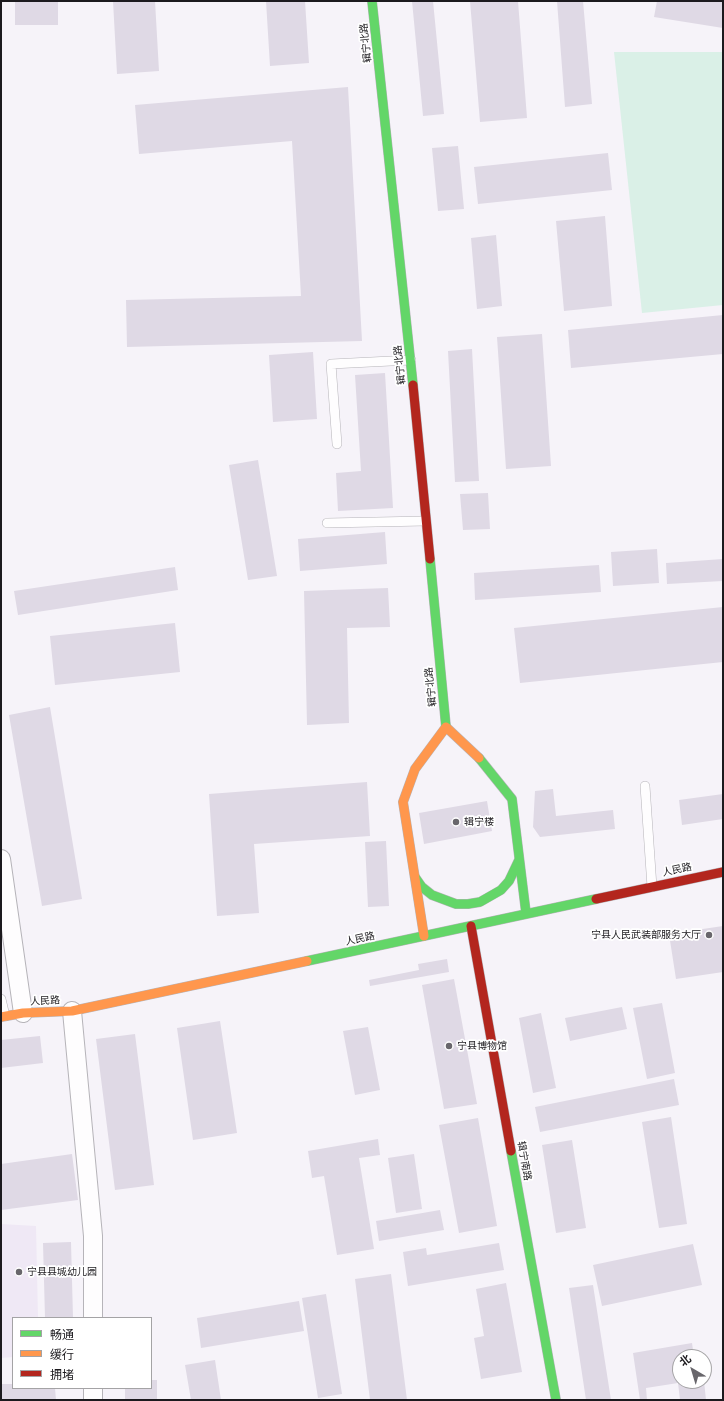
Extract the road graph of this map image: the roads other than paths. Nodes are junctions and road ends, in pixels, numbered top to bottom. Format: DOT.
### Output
graph roads {
  1 [pos="372,1"];
  2 [pos="411,360"];
  3 [pos="337,444"];
  4 [pos="425,521"];
  5 [pos="327,523"];
  6 [pos="446,727"];
  7 [pos="645,786"];
  8 [pos="1,859"];
  9 [pos="519,860"];
  10 [pos="723,872"];
  11 [pos="415,877"];
  12 [pos="652,887"];
  13 [pos="526,913"];
  14 [pos="471,926"];
  15 [pos="424,936"];
  16 [pos="1,999"];
  17 [pos="72,1011"];
  18 [pos="10,1015"];
  19 [pos="93,1317"];
  20 [pos="93,1389"];
  21 [pos="93,1400"];
  22 [pos="556,1400"];
  1 -- 2 [label="street, 辑宁北路"];
  2 -- 3 [label="lane"];
  2 -- 4 [label="street, 辑宁北路"];
  4 -- 5 [label="lane"];
  4 -- 6 [label="street, 辑宁北路"];
  6 -- 9 [label="street"];
  6 -- 11 [label="street"];
  7 -- 12 [label="lane"];
  8 -- 18 [label="street"];
  9 -- 11 [label="street"];
  9 -- 13 [label="street"];
  10 -- 12 [label="street, 人民路"];
  11 -- 15 [label="street"];
  12 -- 13 [label="street, 人民路"];
  13 -- 14 [label="street, 人民路"];
  14 -- 15 [label="street, 人民路"];
  14 -- 22 [label="street, 辑宁南路"];
  15 -- 17 [label="street, 人民路"];
  16 -- 18 [label="lane"];
  17 -- 18 [label="street, 人民路"];
  17 -- 19 [label="street"];
  20 -- 21 [label="street"];
}
